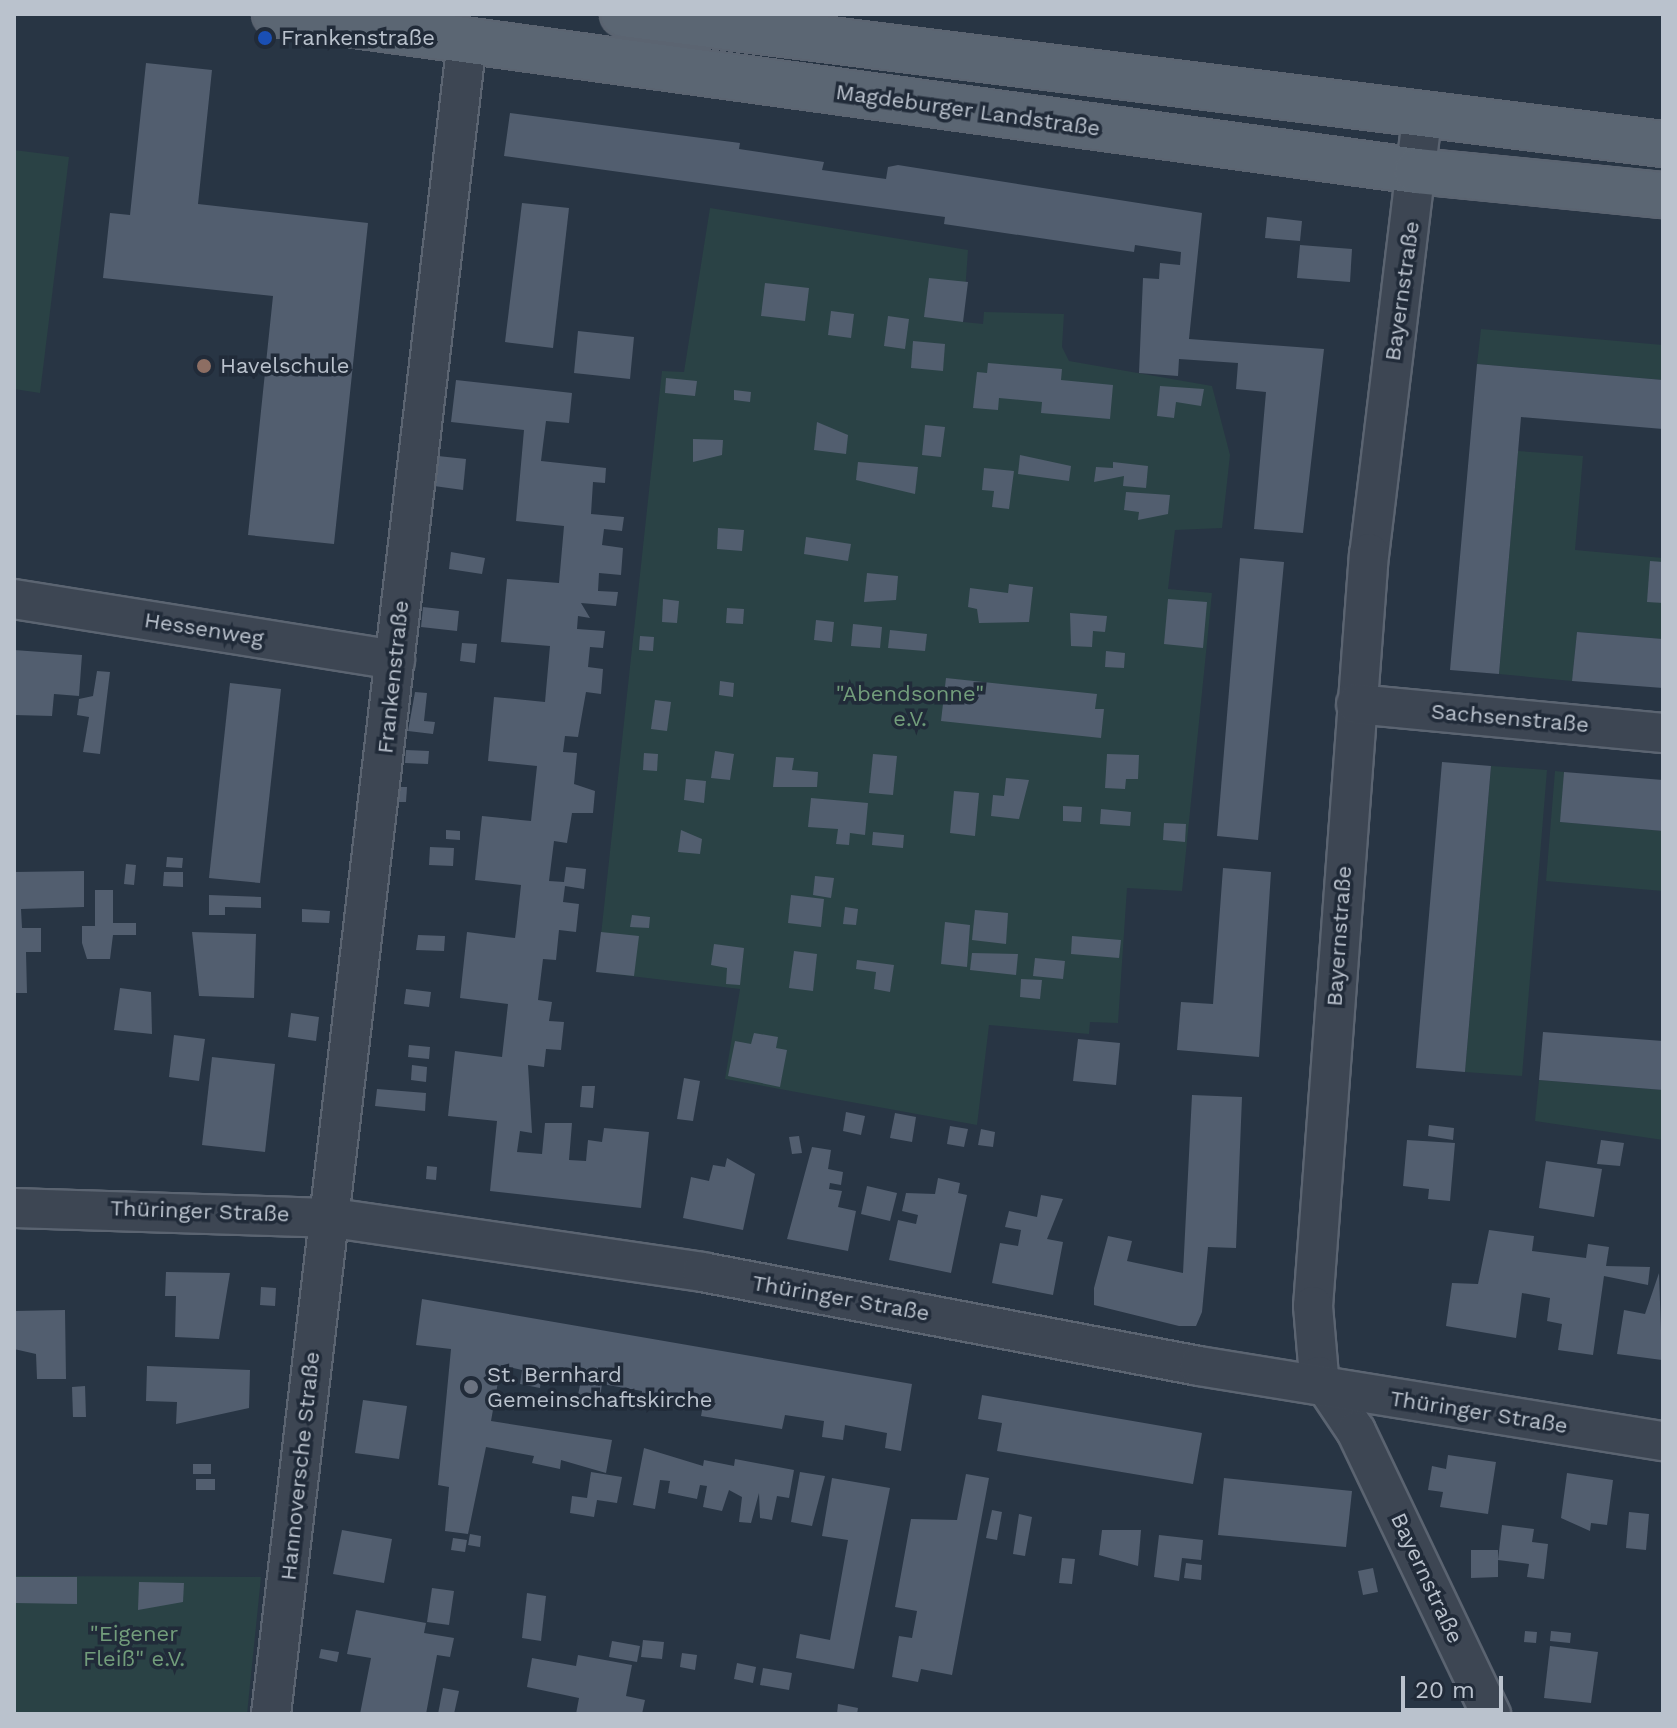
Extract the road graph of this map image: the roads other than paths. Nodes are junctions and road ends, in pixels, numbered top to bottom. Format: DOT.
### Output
graph roads {
  1 [pos="275,14"];
  2 [pos="623,14"];
  3 [pos="467,41"];
  4 [pos="1422,118"];
  5 [pos="1663,144"];
  6 [pos="1417,171"];
  7 [pos="1663,195"];
  8 [pos="14,599"];
  9 [pos="395,660"];
  10 [pos="1356,704"];
  11 [pos="1663,733"];
  12 [pos="14,1208"];
  13 [pos="333,1218"];
  14 [pos="1333,1389"];
  15 [pos="1663,1441"];
  16 [pos="271,1714"];
  17 [pos="1491,1714"];
  1 -- 3 [label="main road, Magdeburger Landstraße"];
  2 -- 4 [label="main road"];
  3 -- 6 [label="main road, Magdeburger Landstraße"];
  3 -- 9 [label="street, Frankenstraße"];
  4 -- 5 [label="main road"];
  4 -- 6 [label="street, Bayernstraße"];
  6 -- 7 [label="main road, Magdeburger Landstraße"];
  6 -- 10 [label="street, Bayernstraße"];
  8 -- 9 [label="street, Hessenweg"];
  9 -- 13 [label="street, Frankenstraße"];
  10 -- 11 [label="street, Sachsenstraße"];
  10 -- 14 [label="street, Bayernstraße"];
  12 -- 13 [label="street, Thüringer Straße"];
  13 -- 14 [label="street, Thüringer Straße"];
  13 -- 16 [label="street, Hannoversche Straße"];
  14 -- 15 [label="street, Thüringer Straße"];
  14 -- 17 [label="street, Bayernstraße"];
}
